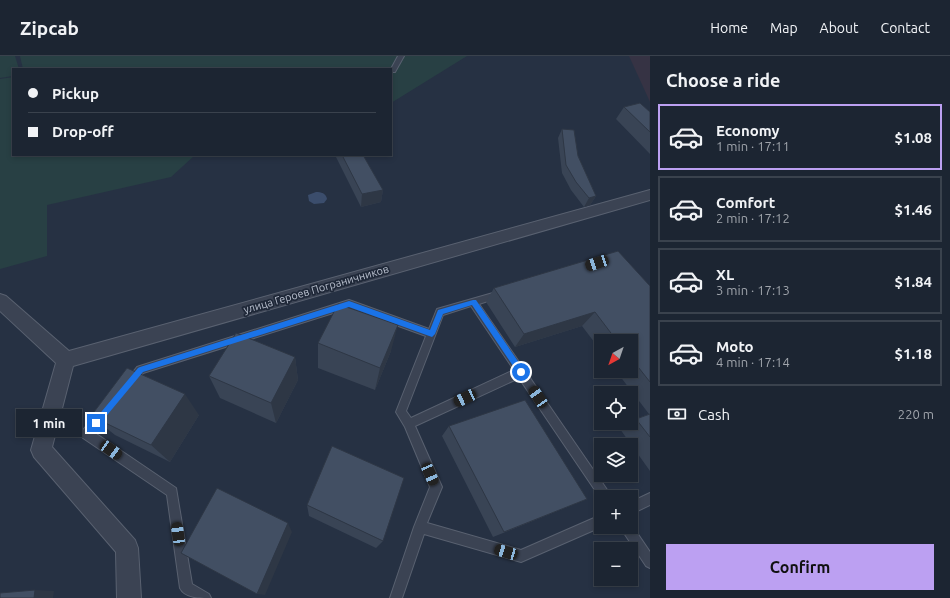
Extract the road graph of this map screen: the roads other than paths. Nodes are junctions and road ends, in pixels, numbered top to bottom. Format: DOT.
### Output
graph roads {
  1 [pos="401,56"];
  2 [pos="393,71"];
  3 [pos="650,195"];
  4 [pos="510,291"];
  5 [pos="0,301"];
  6 [pos="473,302"];
  7 [pos="432,334"];
  8 [pos="66,360"];
  9 [pos="521,372"];
  10 [pos="126,387"];
  11 [pos="111,405"];
  12 [pos="409,424"];
  13 [pos="601,490"];
  14 [pos="650,499"];
  15 [pos="638,505"];
  16 [pos="594,524"];
  17 [pos="420,527"];
  18 [pos="631,534"];
  19 [pos="650,562"];
  20 [pos="130,598"];
  21 [pos="205,598"];
  22 [pos="396,598"];
  1 -- 2 [label="lane"];
  3 -- 8 [label="street, улица Героев Пограничников"];
  4 -- 6 [label="lane"];
  5 -- 8 [label="street"];
  6 -- 7 [label="lane"];
  6 -- 9 [label="lane"];
  7 -- 10 [label="lane"];
  7 -- 12 [label="lane"];
  8 -- 20 [label="street"];
  9 -- 12 [label="lane"];
  9 -- 13 [label="lane"];
  11 -- 21 [label="lane"];
  12 -- 17 [label="lane"];
  14 -- 15 [label="lane"];
  16 -- 17 [label="lane"];
  17 -- 22 [label="lane"];
  18 -- 19 [label="lane"];
}
